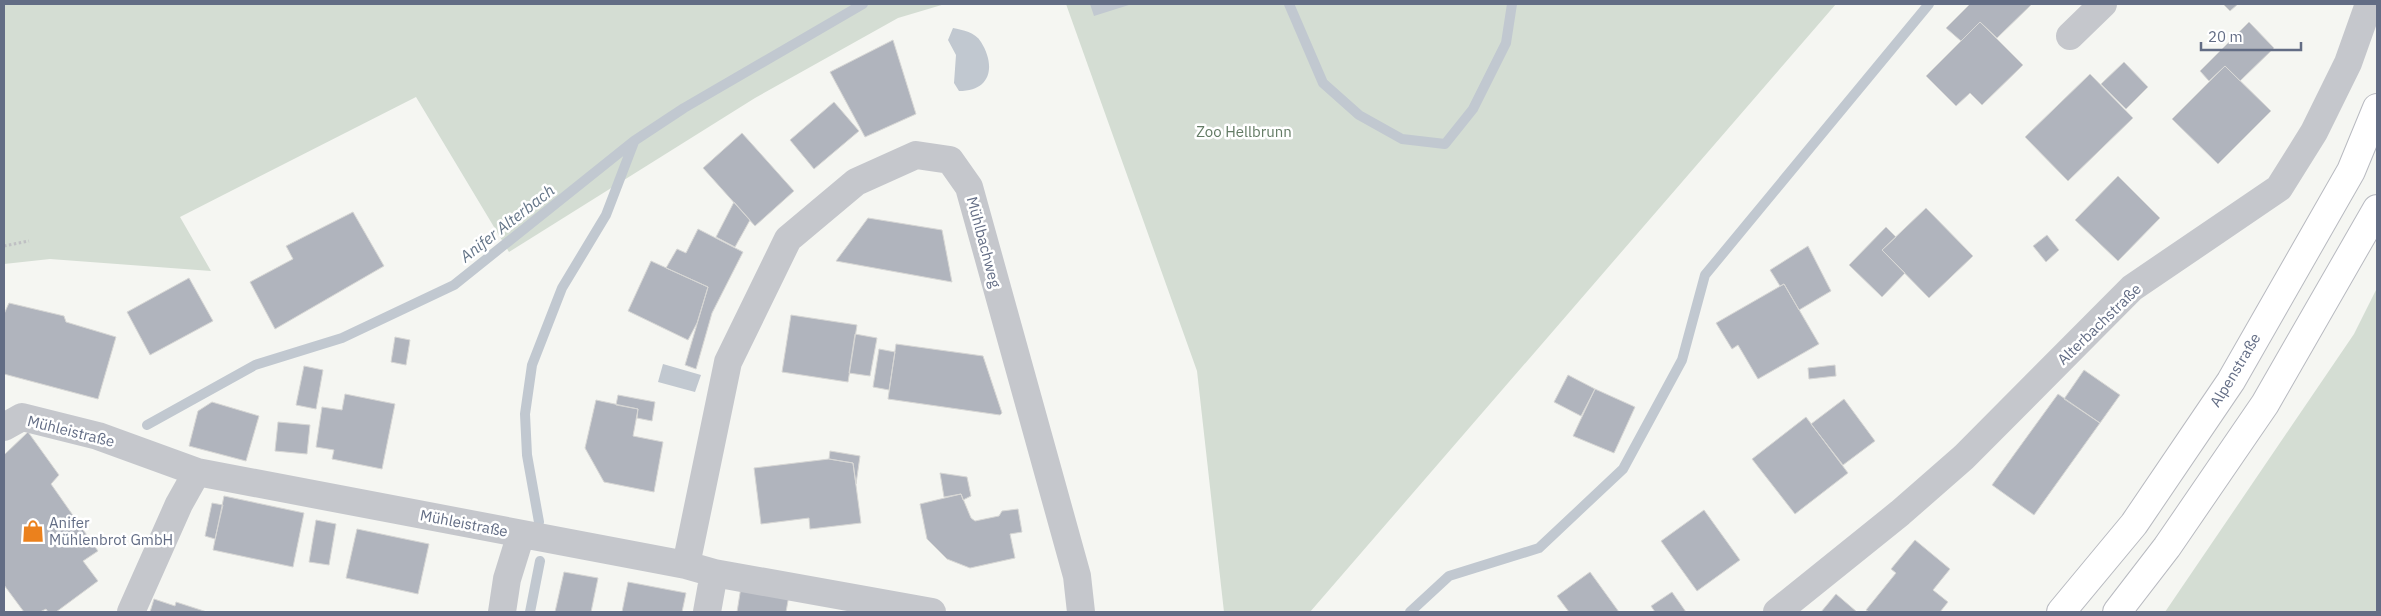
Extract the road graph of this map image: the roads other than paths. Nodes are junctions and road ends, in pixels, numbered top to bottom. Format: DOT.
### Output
graph roads {
  1 [pos="2103,4"];
  2 [pos="2369,4"];
  3 [pos="2070,36"];
  4 [pos="2377,108"];
  5 [pos="2377,209"];
  6 [pos="4,427"];
  7 [pos="198,472"];
  8 [pos="521,534"];
  9 [pos="686,565"];
  10 [pos="714,573"];
  11 [pos="131,612"];
  12 [pos="502,612"];
  13 [pos="707,612"];
  14 [pos="932,612"];
  15 [pos="1081,612"];
  16 [pos="1777,612"];
  17 [pos="2061,612"];
  18 [pos="2117,612"];
  1 -- 3 [label="street"];
  2 -- 16 [label="street, Alterbachstraße"];
  4 -- 17 [label="main road, Alpenstraße"];
  5 -- 18 [label="main road"];
  6 -- 7 [label="street, Mühleistraße"];
  7 -- 8 [label="street, Mühleistraße"];
  7 -- 11 [label="street"];
  8 -- 9 [label="street, Mühleistraße"];
  8 -- 12 [label="street"];
  9 -- 10 [label="street, Mühleistraße"];
  9 -- 15 [label="street, Mühlbachweg"];
  10 -- 13 [label="street"];
  10 -- 14 [label="street, Mühleistraße"];
}
